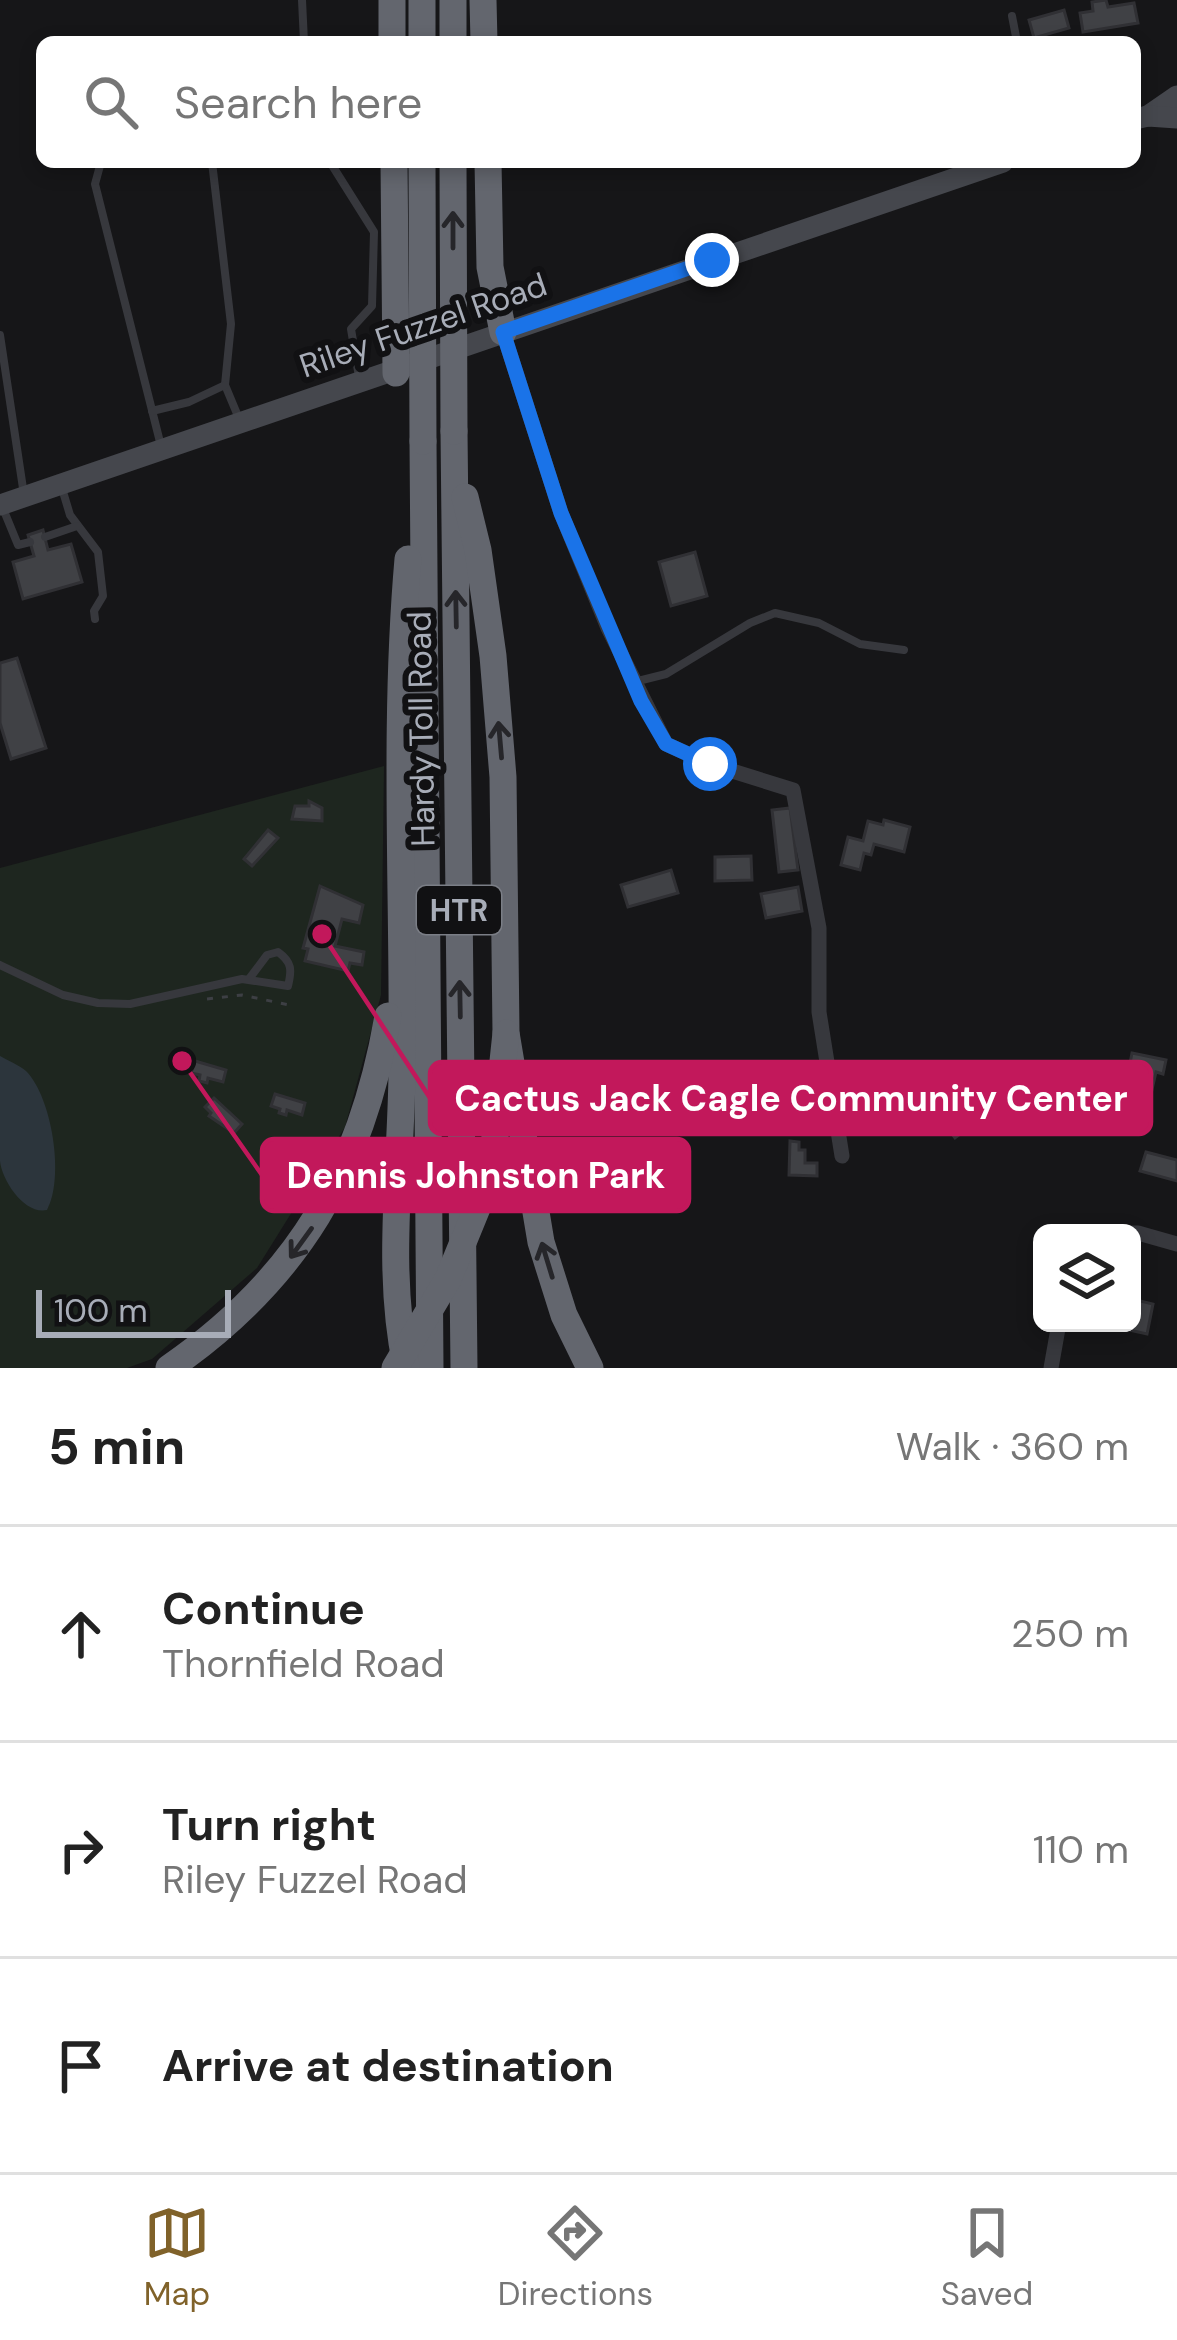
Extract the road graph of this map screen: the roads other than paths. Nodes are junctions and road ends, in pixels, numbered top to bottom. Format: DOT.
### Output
graph roads {
  1 [pos="302,0"];
  2 [pos="392,0"];
  3 [pos="422,0"];
  4 [pos="453,0"];
  5 [pos="483,0"];
  6 [pos="1012,16"];
  7 [pos="304,36"];
  8 [pos="392,36"];
  9 [pos="422,36"];
  10 [pos="453,36"];
  11 [pos="484,36"];
  12 [pos="1016,36"];
  13 [pos="1177,96"];
  14 [pos="1141,113"];
  15 [pos="1141,114"];
  16 [pos="1177,118"];
  17 [pos="99,168"];
  18 [pos="213,168"];
  19 [pos="334,168"];
  20 [pos="394,168"];
  21 [pos="422,168"];
  22 [pos="453,168"];
  23 [pos="488,168"];
  24 [pos="986,168"];
  25 [pos="503,332"];
  26 [pos="0,334"];
  27 [pos="396,374"];
  28 [pos="225,385"];
  29 [pos="360,385"];
  30 [pos="152,411"];
  31 [pos="12,414"];
  32 [pos="0,417"];
  33 [pos="241,422"];
  34 [pos="454,442"];
  35 [pos="162,450"];
  36 [pos="423,478"];
  37 [pos="61,484"];
  38 [pos="25,497"];
  39 [pos="1,505"];
  40 [pos="77,526"];
  41 [pos="45,537"];
  42 [pos="30,542"];
  43 [pos="95,619"];
  44 [pos="904,650"];
  45 [pos="632,682"];
  46 [pos="0,965"];
  47 [pos="249,979"];
  48 [pos="506,1033"];
  49 [pos="391,1063"];
  50 [pos="842,1156"];
  51 [pos="1141,1234"];
  52 [pos="1177,1244"];
  53 [pos="1058,1332"];
  54 [pos="170,1368"];
  55 [pos="395,1368"];
  56 [pos="407,1368"];
  57 [pos="430,1368"];
  58 [pos="464,1368"];
  59 [pos="590,1368"];
  60 [pos="1051,1368"];
  1 -- 7 [label="lane"];
  2 -- 8 [label="highway"];
  3 -- 9 [label="highway"];
  4 -- 10 [label="highway"];
  5 -- 11 [label="highway"];
  6 -- 12 [label="lane"];
  13 -- 14 [label="main road"];
  15 -- 16 [label="main road"];
  17 -- 30 [label="lane"];
  18 -- 28 [label="lane"];
  19 -- 29 [label="lane"];
  20 -- 27 [label="highway"];
  21 -- 36 [label="highway, Hardy Toll Road / HTR, bridge"];
  34 -- 22 [label="highway, Hardy Toll Road / HTR, one-way, bridge"];
  23 -- 25 [label="highway"];
  24 -- 25 [label="main road, Riley Fuzzel Road"];
  25 -- 27 [label="main road, Riley Fuzzel Road"];
  25 -- 45 [label="street"];
  26 -- 31 [label="lane"];
  27 -- 29 [label="main road, Riley Fuzzel Road"];
  28 -- 30 [label="lane"];
  28 -- 33 [label="lane"];
  29 -- 33 [label="main road, Riley Fuzzel Road"];
  30 -- 35 [label="lane"];
  31 -- 32 [label="lane"];
  31 -- 38 [label="lane"];
  33 -- 35 [label="main road, Riley Fuzzel Road"];
  48 -- 34 [label="highway, one-way"];
  58 -- 34 [label="highway, Hardy Toll Road / HTR, one-way"];
  35 -- 37 [label="main road, Riley Fuzzel Road"];
  36 -- 49 [label="highway"];
  36 -- 57 [label="highway, Hardy Toll Road / HTR"];
  37 -- 38 [label="main road, Riley Fuzzel Road"];
  37 -- 40 [label="lane"];
  38 -- 39 [label="main road, Riley Fuzzel Road"];
  39 -- 42 [label="lane"];
  40 -- 41 [label="lane"];
  40 -- 43 [label="lane"];
  44 -- 45 [label="lane"];
  45 -- 50 [label="street"];
  46 -- 47 [label="lane"];
  47 -- 47 [label="lane"];
  48 -- 55 [label="highway, bridge"];
  59 -- 48 [label="highway, one-way, bridge"];
  49 -- 54 [label="highway, one-way"];
  49 -- 56 [label="highway"];
  51 -- 52 [label="street"];
  53 -- 60 [label="street"];
}
